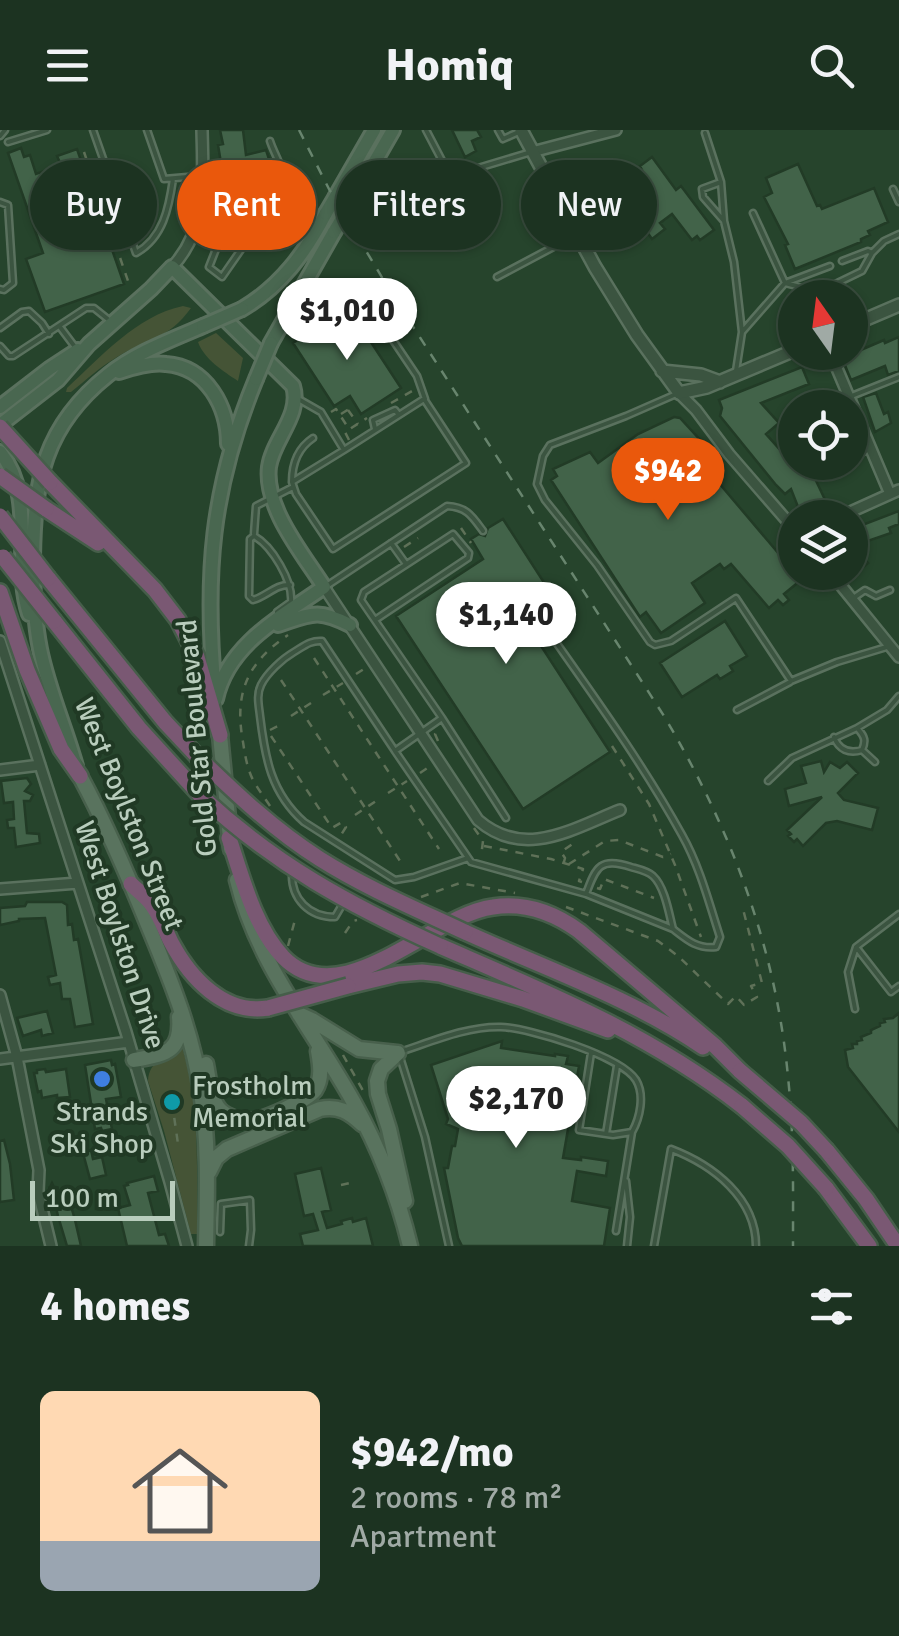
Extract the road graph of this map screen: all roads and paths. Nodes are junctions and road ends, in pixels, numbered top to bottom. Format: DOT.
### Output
graph roads {
  1 [pos="47,130"];
  2 [pos="93,130"];
  3 [pos="148,130"];
  4 [pos="202,130"];
  5 [pos="374,130"];
  6 [pos="393,130"];
  7 [pos="426,130"];
  8 [pos="498,130"];
  9 [pos="522,130"];
  10 [pos="616,130"];
  11 [pos="705,134"];
  12 [pos="270,141"];
  13 [pos="8,142"];
  14 [pos="84,152"];
  15 [pos="532,152"];
  16 [pos="203,160"];
  17 [pos="277,160"];
  18 [pos="536,160"];
  19 [pos="177,178"];
  20 [pos="173,179"];
  21 [pos="721,182"];
  22 [pos="892,189"];
  23 [pos="0,202"];
  24 [pos="899,202"];
  25 [pos="754,214"];
  26 [pos="724,221"];
  27 [pos="899,234"];
  28 [pos="184,250"];
  29 [pos="216,250"];
  30 [pos="241,250"];
  31 [pos="548,250"];
  32 [pos="585,250"];
  33 [pos="872,253"];
  34 [pos="842,261"];
  35 [pos="830,266"];
  36 [pos="172,267"];
  37 [pos="497,277"];
  38 [pos="128,280"];
  39 [pos="784,280"];
  40 [pos="793,280"];
  41 [pos="844,280"];
  42 [pos="0,289"];
  43 [pos="778,291"];
  44 [pos="899,305"];
  45 [pos="323,306"];
  46 [pos="868,318"];
  47 [pos="112,323"];
  48 [pos="60,327"];
  49 [pos="0,328"];
  50 [pos="742,332"];
  51 [pos="49,334"];
  52 [pos="0,346"];
  53 [pos="83,347"];
  54 [pos="778,357"];
  55 [pos="662,371"];
  56 [pos="108,375"];
  57 [pos="736,376"];
  58 [pos="899,376"];
  59 [pos="720,382"];
  60 [pos="866,390"];
  61 [pos="678,393"];
  62 [pos="296,397"];
  63 [pos="425,400"];
  64 [pos="6,404"];
  65 [pos="354,406"];
  66 [pos="348,410"];
  67 [pos="329,413"];
  68 [pos="340,415"];
  69 [pos="399,415"];
  70 [pos="364,420"];
  71 [pos="358,424"];
  72 [pos="0,426"];
  73 [pos="350,429"];
  74 [pos="367,429"];
  75 [pos="376,430"];
  76 [pos="312,438"];
  77 [pos="868,442"];
  78 [pos="871,449"];
  79 [pos="344,450"];
  80 [pos="868,450"];
  81 [pos="0,452"];
  82 [pos="227,462"];
  83 [pos="0,476"];
  84 [pos="293,485"];
  85 [pos="894,492"];
  86 [pos="272,498"];
  87 [pos="868,504"];
  88 [pos="778,510"];
  89 [pos="0,516"];
  90 [pos="484,531"];
  91 [pos="254,536"];
  92 [pos="418,538"];
  93 [pos="392,543"];
  94 [pos="404,547"];
  95 [pos="2,554"];
  96 [pos="406,564"];
  97 [pos="290,584"];
  98 [pos="324,587"];
  99 [pos="155,590"];
  100 [pos="845,590"];
  101 [pos="890,590"];
  102 [pos="0,592"];
  103 [pos="852,599"];
  104 [pos="375,620"];
  105 [pos="350,626"];
  106 [pos="266,628"];
  107 [pos="554,638"];
  108 [pos="0,641"];
  109 [pos="39,645"];
  110 [pos="890,646"];
  111 [pos="899,657"];
  112 [pos="314,658"];
  113 [pos="3,659"];
  114 [pos="281,680"];
  115 [pos="792,681"];
  116 [pos="344,682"];
  117 [pos="334,688"];
  118 [pos="323,695"];
  119 [pos="899,696"];
  120 [pos="216,699"];
  121 [pos="311,703"];
  122 [pos="301,710"];
  123 [pos="736,710"];
  124 [pos="292,716"];
  125 [pos="442,718"];
  126 [pos="278,726"];
  127 [pos="857,728"];
  128 [pos="441,730"];
  129 [pos="420,732"];
  130 [pos="220,735"];
  131 [pos="834,738"];
  132 [pos="438,741"];
  133 [pos="612,746"];
  134 [pos="862,750"];
  135 [pos="396,751"];
  136 [pos="875,762"];
  137 [pos="40,764"];
  138 [pos="432,765"];
  139 [pos="0,770"];
  140 [pos="420,772"];
  141 [pos="80,776"];
  142 [pos="409,780"];
  143 [pos="768,781"];
  144 [pos="398,786"];
  145 [pos="388,794"];
  146 [pos="376,801"];
  147 [pos="365,808"];
  148 [pos="620,810"];
  149 [pos="355,815"];
  150 [pos="506,818"];
  151 [pos="341,835"];
  152 [pos="229,838"];
  153 [pos="304,842"];
  154 [pos="574,843"];
  155 [pos="482,846"];
  156 [pos="440,850"];
  157 [pos="671,854"];
  158 [pos="468,858"];
  159 [pos="566,864"];
  160 [pos="404,866"];
  161 [pos="359,876"];
  162 [pos="78,882"];
  163 [pos="582,882"];
  164 [pos="131,884"];
  165 [pos="596,888"];
  166 [pos="0,889"];
  167 [pos="586,894"];
  168 [pos="654,898"];
  169 [pos="899,914"];
  170 [pos="296,916"];
  171 [pos="673,929"];
  172 [pos="702,938"];
  173 [pos="856,946"];
  174 [pos="288,953"];
  175 [pos="899,986"];
  176 [pos="0,995"];
  177 [pos="177,996"];
  178 [pos="855,1009"];
  179 [pos="299,1014"];
  180 [pos="331,1033"];
  181 [pos="312,1036"];
  182 [pos="129,1042"];
  183 [pos="192,1044"];
  184 [pos="662,1050"];
  185 [pos="398,1053"];
  186 [pos="591,1053"];
  187 [pos="16,1057"];
  188 [pos="0,1059"];
  189 [pos="134,1060"];
  190 [pos="617,1066"];
  191 [pos="740,1071"];
  192 [pos="367,1097"];
  193 [pos="172,1102"];
  194 [pos="176,1127"];
  195 [pos="164,1131"];
  196 [pos="369,1132"];
  197 [pos="632,1132"];
  198 [pos="606,1134"];
  199 [pos="178,1144"];
  200 [pos="625,1171"];
  201 [pos="207,1177"];
  202 [pos="354,1182"];
  203 [pos="341,1185"];
  204 [pos="616,1231"];
  205 [pos="220,1232"];
  206 [pos="52,1246"];
  207 [pos="187,1246"];
  208 [pos="206,1246"];
  209 [pos="249,1246"];
  210 [pos="411,1246"];
  211 [pos="449,1246"];
  212 [pos="627,1246"];
  213 [pos="654,1246"];
  214 [pos="756,1246"];
  215 [pos="869,1246"];
  216 [pos="898,1246"];
  1 -- 13 [label="lane"];
  2 -- 20 [label="lane"];
  3 -- 20 [label="lane"];
  4 -- 16 [label="street"];
  5 -- 56 [label="main road, West Boylston Street, bridge"];
  6 -- 82 [label="main road, Gold Star Boulevard, bridge"];
  7 -- 15 [label="lane"];
  8 -- 9 [label="lane"];
  9 -- 15 [label="street"];
  10 -- 15 [label="street"];
  11 -- 21 [label="lane"];
  12 -- 17 [label="lane"];
  14 -- 38 [label="path"];
  15 -- 18 [label="street"];
  19 -- 20 [label="lane"];
  21 -- 26 [label="lane"];
  21 -- 26 [label="lane"];
  22 -- 24 [label="lane"];
  23 -- 42 [label="lane"];
  25 -- 39 [label="lane"];
  26 -- 50 [label="lane"];
  27 -- 33 [label="lane"];
  28 -- 36 [label="street"];
  29 -- 30 [label="lane"];
  31 -- 37 [label="lane"];
  32 -- 55 [label="street"];
  33 -- 34 [label="lane"];
  33 -- 41 [label="lane"];
  35 -- 40 [label="lane"];
  36 -- 47 [label="main road"];
  36 -- 62 [label="main road"];
  43 -- 50 [label="lane"];
  44 -- 46 [label="street"];
  45 -- 63 [label="lane"];
  47 -- 48 [label="lane"];
  47 -- 53 [label="main road"];
  48 -- 51 [label="lane"];
  48 -- 53 [label="lane"];
  49 -- 51 [label="lane"];
  50 -- 57 [label="lane"];
  51 -- 52 [label="lane"];
  53 -- 64 [label="main road"];
  54 -- 57 [label="street"];
  55 -- 59 [label="street"];
  55 -- 61 [label="street"];
  56 -- 82 [label="main road"];
  56 -- 109 [label="main road, West Boylston Street"];
  57 -- 59 [label="street"];
  58 -- 60 [label="lane"];
  59 -- 61 [label="street"];
  61 -- 88 [label="street"];
  61 -- 115 [label="lane"];
  62 -- 79 [label="lane"];
  62 -- 86 [label="main road"];
  63 -- 69 [label="lane"];
  63 -- 84 [label="lane"];
  64 -- 72 [label="main road"];
  65 -- 66 [label="path"];
  66 -- 68 [label="path"];
  66 -- 71 [label="path"];
  67 -- 68 [label="path"];
  68 -- 73 [label="path"];
  69 -- 75 [label="lane"];
  69 -- 75 [label="lane"];
  70 -- 74 [label="path"];
  72 -- 99 [label="highway, bridge"];
  75 -- 79 [label="lane"];
  76 -- 84 [label="lane"];
  77 -- 78 [label="street"];
  78 -- 80 [label="lane"];
  78 -- 85 [label="street"];
  79 -- 84 [label="lane"];
  81 -- 109 [label="main road"];
  82 -- 120 [label="main road, Gold Star Boulevard"];
  83 -- 99 [label="highway, bridge"];
  84 -- 86 [label="lane"];
  85 -- 87 [label="street"];
  86 -- 91 [label="lane"];
  86 -- 98 [label="main road"];
  89 -- 191 [label="highway, bridge"];
  90 -- 93 [label="lane"];
  91 -- 97 [label="lane"];
  91 -- 97 [label="lane"];
  92 -- 94 [label="path"];
  93 -- 96 [label="lane"];
  93 -- 98 [label="lane"];
  95 -- 184 [label="highway, bridge"];
  96 -- 104 [label="lane"];
  96 -- 104 [label="lane"];
  97 -- 106 [label="lane"];
  98 -- 105 [label="street"];
  98 -- 106 [label="main road"];
  99 -- 130 [label="highway"];
  100 -- 103 [label="street"];
  101 -- 103 [label="lane"];
  102 -- 141 [label="highway"];
  103 -- 110 [label="street"];
  104 -- 125 [label="lane"];
  105 -- 106 [label="main road"];
  105 -- 129 [label="street"];
  106 -- 120 [label="main road"];
  107 -- 171 [label="lane"];
  108 -- 113 [label="street, West Boylston Drive"];
  109 -- 141 [label="main road, West Boylston Street"];
  110 -- 111 [label="street"];
  110 -- 115 [label="lane"];
  112 -- 117 [label="path"];
  113 -- 137 [label="street, West Boylston Drive"];
  114 -- 122 [label="path"];
  115 -- 123 [label="lane"];
  116 -- 117 [label="path"];
  117 -- 118 [label="path"];
  117 -- 144 [label="path"];
  119 -- 127 [label="lane"];
  120 -- 130 [label="main road, Gold Star Boulevard"];
  121 -- 122 [label="path"];
  122 -- 124 [label="path"];
  122 -- 147 [label="path"];
  125 -- 129 [label="lane"];
  125 -- 150 [label="lane"];
  126 -- 151 [label="path"];
  127 -- 131 [label="lane"];
  127 -- 134 [label="lane"];
  128 -- 132 [label="path"];
  129 -- 135 [label="lane"];
  129 -- 148 [label="street"];
  130 -- 152 [label="main road, Gold Star Boulevard"];
  131 -- 134 [label="lane"];
  131 -- 143 [label="lane"];
  133 -- 157 [label="path"];
  134 -- 136 [label="lane"];
  135 -- 158 [label="lane"];
  135 -- 158 [label="lane"];
  137 -- 139 [label="street"];
  137 -- 162 [label="street, West Boylston Drive"];
  138 -- 140 [label="path"];
  141 -- 164 [label="main road, West Boylston Street"];
  142 -- 144 [label="path"];
  144 -- 145 [label="path"];
  144 -- 156 [label="path"];
  146 -- 147 [label="path"];
  147 -- 149 [label="path"];
  147 -- 160 [label="path"];
  152 -- 179 [label="main road, Gold Star Boulevard"];
  152 -- 191 [label="highway"];
  153 -- 161 [label="lane"];
  154 -- 159 [label="path"];
  155 -- 159 [label="path"];
  157 -- 159 [label="path"];
  157 -- 172 [label="path"];
  158 -- 167 [label="lane"];
  159 -- 163 [label="path"];
  162 -- 166 [label="street"];
  162 -- 182 [label="street, West Boylston Drive"];
  164 -- 177 [label="main road, West Boylston Street"];
  164 -- 184 [label="highway, bridge"];
  165 -- 168 [label="path"];
  167 -- 171 [label="lane"];
  167 -- 171 [label="lane"];
  169 -- 173 [label="lane"];
  170 -- 174 [label="path"];
  173 -- 175 [label="lane"];
  173 -- 178 [label="lane"];
  176 -- 187 [label="street"];
  177 -- 183 [label="main road, West Boylston Street"];
  177 -- 189 [label="main road"];
  179 -- 180 [label="main road"];
  179 -- 181 [label="main road, Gold Star Boulevard"];
  180 -- 185 [label="main road"];
  180 -- 192 [label="path"];
  181 -- 183 [label="main road"];
  181 -- 196 [label="main road, Gold Star Boulevard"];
  182 -- 187 [label="street"];
  182 -- 189 [label="street, West Boylston Drive"];
  183 -- 201 [label="main road, West Boylston Street"];
  184 -- 215 [label="highway, bridge"];
  185 -- 186 [label="lane"];
  185 -- 210 [label="main road"];
  185 -- 211 [label="lane"];
  186 -- 190 [label="lane"];
  186 -- 198 [label="lane"];
  187 -- 188 [label="street"];
  187 -- 206 [label="street"];
  189 -- 207 [label="street, West Boylston Drive"];
  190 -- 197 [label="lane"];
  190 -- 198 [label="lane"];
  191 -- 216 [label="highway, bridge"];
  193 -- 194 [label="path"];
  194 -- 195 [label="path"];
  194 -- 199 [label="path"];
  196 -- 201 [label="main road"];
  196 -- 210 [label="main road, Gold Star Boulevard"];
  197 -- 198 [label="lane"];
  197 -- 200 [label="lane"];
  200 -- 204 [label="lane"];
  200 -- 212 [label="lane"];
  201 -- 208 [label="main road, West Boylston Street"];
  202 -- 203 [label="path"];
  205 -- 209 [label="lane"];
  213 -- 214 [label="lane"];
}
